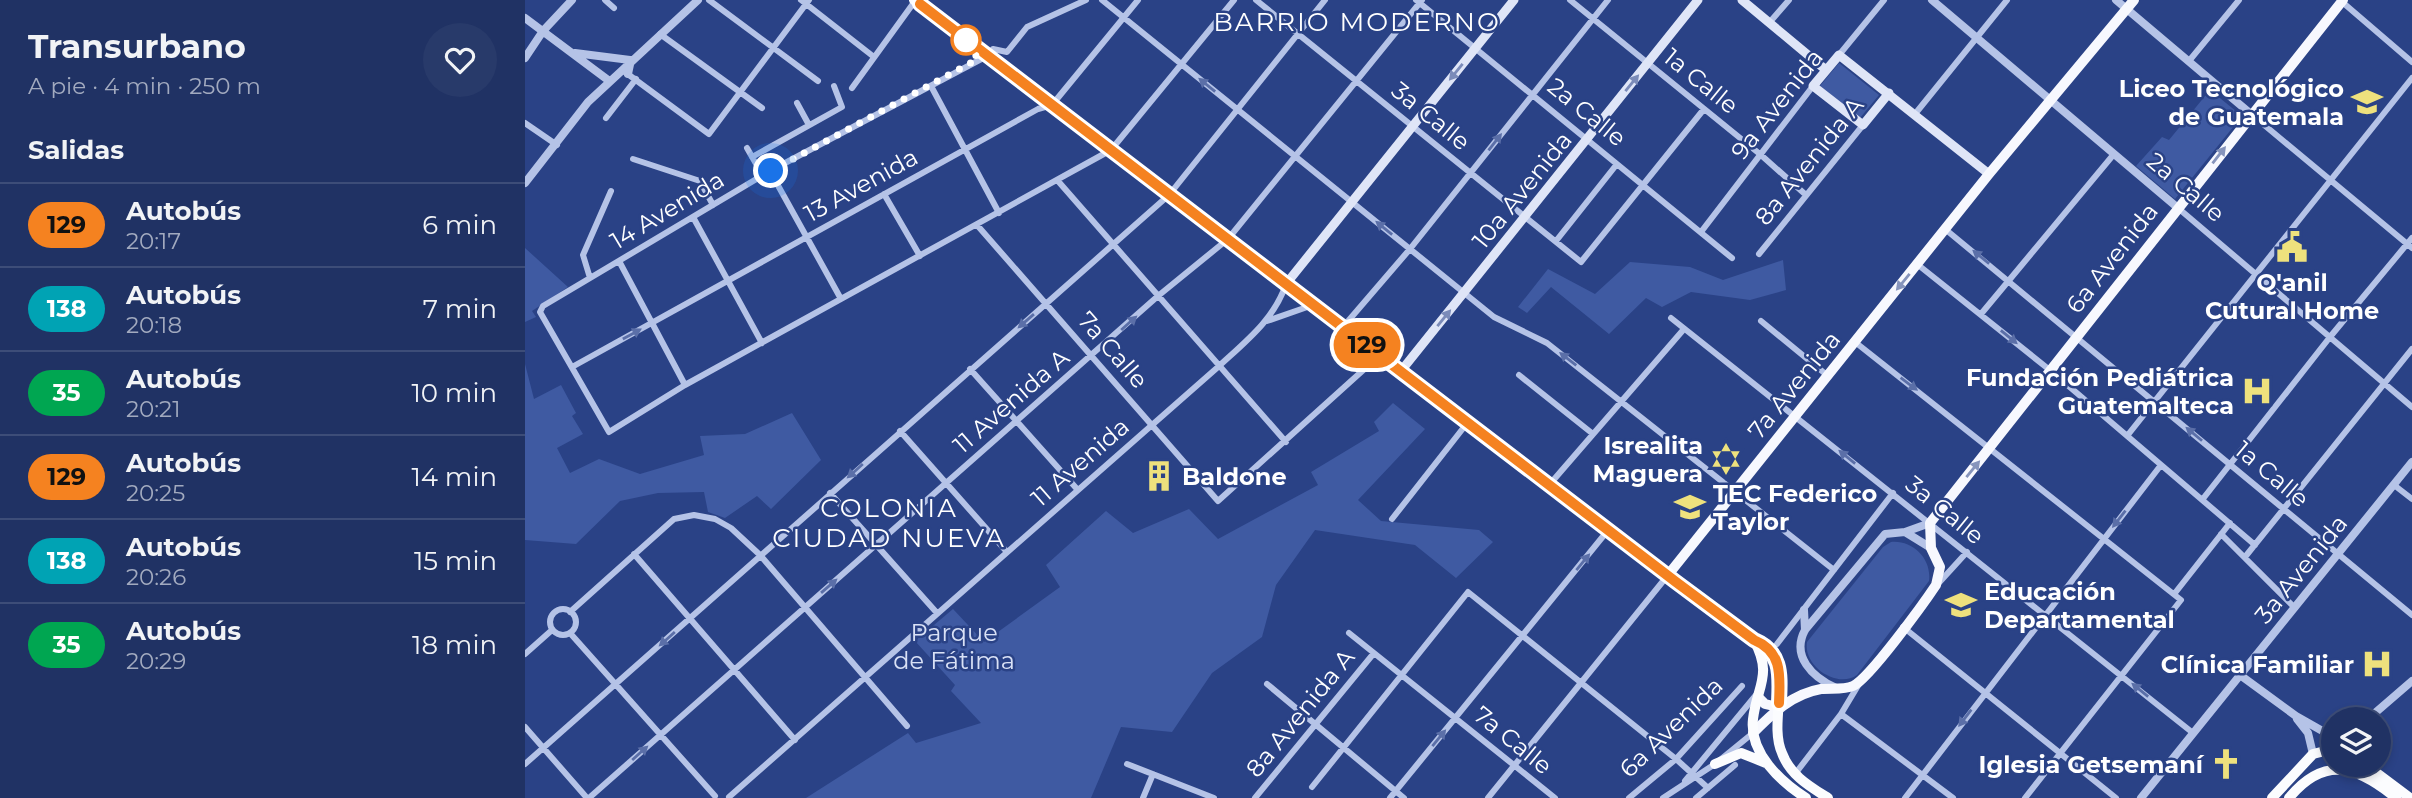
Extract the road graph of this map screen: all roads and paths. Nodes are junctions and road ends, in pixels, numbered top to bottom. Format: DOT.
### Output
graph roads {
  1 [pos="572,0"];
  2 [pos="605,0"];
  3 [pos="698,0"];
  4 [pos="709,0"];
  5 [pos="1086,0"];
  6 [pos="1102,0"];
  7 [pos="1137,0"];
  8 [pos="1234,0"];
  9 [pos="1256,0"];
  10 [pos="1325,0"];
  11 [pos="1514,0"];
  12 [pos="1570,0"];
  13 [pos="1608,0"];
  14 [pos="1698,0"];
  15 [pos="1742,0"];
  16 [pos="1789,0"];
  17 [pos="1884,0"];
  18 [pos="1932,0"];
  19 [pos="2007,0"];
  20 [pos="2116,0"];
  21 [pos="2134,0"];
  22 [pos="2239,0"];
  23 [pos="805,1"];
  24 [pos="918,1"];
  25 [pos="1419,1"];
  26 [pos="2342,1"];
  27 [pos="614,8"];
  28 [pos="2127,9"];
  29 [pos="525,18"];
  30 [pos="1123,18"];
  31 [pos="1593,19"];
  32 [pos="1769,23"];
  33 [pos="543,31"];
  34 [pos="1298,33"];
  35 [pos="660,34"];
  36 [pos="1977,38"];
  37 [pos="773,48"];
  38 [pos="1475,48"];
  39 [pos="575,53"];
  40 [pos="987,55"];
  41 [pos="1839,55"];
  42 [pos="874,57"];
  43 [pos="525,58"];
  44 [pos="632,59"];
  45 [pos="2189,61"];
  46 [pos="2412,62"];
  47 [pos="1181,64"];
  48 [pos="1648,64"];
  49 [pos="1826,70"];
  50 [pos="628,74"];
  51 [pos="2412,78"];
  52 [pos="608,80"];
  53 [pos="818,81"];
  54 [pos="1357,81"];
  55 [pos="834,86"];
  56 [pos="931,86"];
  57 [pos="1813,86"];
  58 [pos="852,88"];
  59 [pos="740,92"];
  60 [pos="1889,93"];
  61 [pos="1533,95"];
  62 [pos="2050,100"];
  63 [pos="797,103"];
  64 [pos="1052,105"];
  65 [pos="762,108"];
  66 [pos="1237,109"];
  67 [pos="1704,109"];
  68 [pos="1915,114"];
  69 [pos="2251,114"];
  70 [pos="606,118"];
  71 [pos="525,123"];
  72 [pos="809,125"];
  73 [pos="1863,125"];
  74 [pos="1413,126"];
  75 [pos="1587,140"];
  76 [pos="557,145"];
  77 [pos="747,148"];
  78 [pos="965,149"];
  79 [pos="1111,150"];
  80 [pos="2114,154"];
  81 [pos="1761,155"];
  82 [pos="1295,156"];
  83 [pos="752,157"];
  84 [pos="633,159"];
  85 [pos="1618,164"];
  86 [pos="771,171"];
  87 [pos="1471,173"];
  88 [pos="1989,174"];
  89 [pos="763,176"];
  90 [pos="2332,180"];
  91 [pos="1058,181"];
  92 [pos="525,183"];
  93 [pos="1643,185"];
  94 [pos="611,191"];
  95 [pos="884,194"];
  96 [pos="1169,195"];
  97 [pos="1806,195"];
  98 [pos="1352,202"];
  99 [pos="713,205"];
  100 [pos="2178,208"];
  101 [pos="999,213"];
  102 [pos="693,217"];
  103 [pos="1526,217"];
  104 [pos="977,225"];
  105 [pos="1945,229"];
  106 [pos="1701,232"];
  107 [pos="807,237"];
  108 [pos="1228,239"];
  109 [pos="1556,242"];
  110 [pos="1112,244"];
  111 [pos="2410,244"];
  112 [pos="1410,249"];
  113 [pos="1759,254"];
  114 [pos="920,256"];
  115 [pos="1733,258"];
  116 [pos="619,261"];
  117 [pos="1917,264"];
  118 [pos="2256,274"];
  119 [pos="590,278"];
  120 [pos="2009,280"];
  121 [pos="728,281"];
  122 [pos="1286,284"];
  123 [pos="1465,293"];
  124 [pos="1158,296"];
  125 [pos="841,299"];
  126 [pos="1046,303"];
  127 [pos="1313,304"];
  128 [pos="1981,314"];
  129 [pos="1671,318"];
  130 [pos="1761,321"];
  131 [pos="1265,322"];
  132 [pos="652,323"];
  133 [pos="1343,327"];
  134 [pos="1684,329"];
  135 [pos="2077,336"];
  136 [pos="2330,337"];
  137 [pos="1854,342"];
  138 [pos="762,343"];
  139 [pos="2412,349"];
  140 [pos="1380,355"];
  141 [pos="1092,356"];
  142 [pos="572,367"];
  143 [pos="1218,367"];
  144 [pos="971,369"];
  145 [pos="1401,371"];
  146 [pos="2051,371"];
  147 [pos="1519,375"];
  148 [pos="1828,376"];
  149 [pos="2384,384"];
  150 [pos="685,385"];
  151 [pos="2154,401"];
  152 [pos="1621,402"];
  153 [pos="2412,407"];
  154 [pos="1796,416"];
  155 [pos="1017,421"];
  156 [pos="1468,422"];
  157 [pos="1153,424"];
  158 [pos="900,431"];
  159 [pos="1593,434"];
  160 [pos="2127,436"];
  161 [pos="1286,442"];
  162 [pos="1991,447"];
  163 [pos="2412,462"];
  164 [pos="2230,463"];
  165 [pos="2161,465"];
  166 [pos="947,482"];
  167 [pos="1550,484"];
  168 [pos="2394,485"];
  169 [pos="1077,489"];
  170 [pos="1735,492"];
  171 [pos="830,493"];
  172 [pos="1893,493"];
  173 [pos="2412,499"];
  174 [pos="2202,500"];
  175 [pos="2284,509"];
  176 [pos="1392,519"];
  177 [pos="1930,523"];
  178 [pos="2230,523"];
  179 [pos="1609,530"];
  180 [pos="1905,532"];
  181 [pos="2221,534"];
  182 [pos="2104,538"];
  183 [pos="876,545"];
  184 [pos="2255,545"];
  185 [pos="1931,548"];
  186 [pos="1007,552"];
  187 [pos="1966,552"];
  188 [pos="634,554"];
  189 [pos="2338,554"];
  190 [pos="760,555"];
  191 [pos="2245,557"];
  192 [pos="1834,570"];
  193 [pos="1668,575"];
  194 [pos="1934,588"];
  195 [pos="2175,593"];
  196 [pos="806,607"];
  197 [pos="2295,608"];
  198 [pos="1804,610"];
  199 [pos="570,612"];
  200 [pos="937,613"];
  201 [pos="2045,614"];
  202 [pos="2412,615"];
  203 [pos="690,618"];
  204 [pos="1903,627"];
  205 [pos="552,630"];
  206 [pos="1805,630"];
  207 [pos="571,633"];
  208 [pos="1349,633"];
  209 [pos="1522,636"];
  210 [pos="1754,640"];
  211 [pos="1777,644"];
  212 [pos="1374,653"];
  213 [pos="525,654"];
  214 [pos="735,669"];
  215 [pos="1401,675"];
  216 [pos="2240,675"];
  217 [pos="866,676"];
  218 [pos="2122,676"];
  219 [pos="1861,680"];
  220 [pos="2412,681"];
  221 [pos="616,684"];
  222 [pos="1266,684"];
  223 [pos="1580,684"];
  224 [pos="1742,686"];
  225 [pos="1836,688"];
  226 [pos="1984,692"];
  227 [pos="1760,693"];
  228 [pos="1779,701"];
  229 [pos="2382,707"];
  230 [pos="1841,714"];
  231 [pos="2296,716"];
  232 [pos="1455,718"];
  233 [pos="1315,725"];
  234 [pos="907,726"];
  235 [pos="525,727"];
  236 [pos="2321,730"];
  237 [pos="662,733"];
  238 [pos="1753,733"];
  239 [pos="2193,733"];
  240 [pos="795,740"];
  241 [pos="1343,747"];
  242 [pos="543,748"];
  243 [pos="2321,752"];
  244 [pos="2061,754"];
  245 [pos="2313,754"];
  246 [pos="1725,758"];
  247 [pos="1676,759"];
  248 [pos="525,764"];
  249 [pos="1127,764"];
  250 [pos="1715,764"];
  251 [pos="1769,765"];
  252 [pos="1514,766"];
  253 [pos="1691,771"];
  254 [pos="1153,774"];
  255 [pos="1795,774"];
  256 [pos="2321,774"];
  257 [pos="1922,775"];
  258 [pos="1697,777"];
  259 [pos="2370,777"];
  260 [pos="2382,777"];
  261 [pos="1685,781"];
  262 [pos="2287,782"];
  263 [pos="1312,787"];
  264 [pos="1708,788"];
  265 [pos="1395,791"];
  266 [pos="714,797"];
  267 [pos="730,797"];
  268 [pos="588,798"];
  269 [pos="1143,798"];
  270 [pos="1214,798"];
  271 [pos="1255,798"];
  272 [pos="1389,798"];
  273 [pos="1404,798"];
  274 [pos="1488,798"];
  275 [pos="1555,798"];
  276 [pos="1629,798"];
  277 [pos="1663,798"];
  278 [pos="1696,798"];
  279 [pos="1806,798"];
  280 [pos="1828,798"];
  281 [pos="1905,798"];
  282 [pos="1953,798"];
  283 [pos="2025,798"];
  284 [pos="2116,798"];
  285 [pos="2141,798"];
  286 [pos="2272,798"];
  287 [pos="2278,798"];
  288 [pos="2289,798"];
  289 [pos="2396,798"];
  290 [pos="2410,798"];
  1 -- 33 [label="street"];
  2 -- 27 [label="street"];
  3 -- 35 [label="street"];
  4 -- 37 [label="street"];
  5 -- 40 [label="street, 14 Avenida"];
  6 -- 30 [label="street"];
  7 -- 30 [label="street, 13 Avenida"];
  8 -- 47 [label="street"];
  9 -- 34 [label="street, 3a Calle"];
  10 -- 34 [label="street"];
  11 -- 38 [label="main road, 11 Avenida"];
  12 -- 31 [label="street, 1a Calle"];
  13 -- 31 [label="street"];
  14 -- 48 [label="main road, 10a Avenida"];
  15 -- 32 [label="main road"];
  16 -- 32 [label="street"];
  17 -- 41 [label="street, 9a Avenida"];
  18 -- 36 [label="street, 2a Calle"];
  19 -- 36 [label="street"];
  20 -- 28 [label="street"];
  21 -- 28 [label="main road, 7a Avenida"];
  22 -- 45 [label="street"];
  23 -- 37 [label="street"];
  23 -- 42 [label="street"];
  24 -- 40 [label="highway"];
  24 -- 42 [label="street"];
  25 -- 38 [label="street, 2a Calle"];
  25 -- 54 [label="street, 11 Avenida A"];
  26 -- 46 [label="street"];
  26 -- 69 [label="main road, 6a Avenida"];
  28 -- 45 [label="street"];
  28 -- 62 [label="main road, 7a Avenida"];
  29 -- 33 [label="street"];
  30 -- 47 [label="street"];
  30 -- 64 [label="street, 13 Avenida"];
  31 -- 48 [label="street, 1a Calle"];
  31 -- 61 [label="street"];
  32 -- 49 [label="main road"];
  33 -- 39 [label="street"];
  33 -- 43 [label="street"];
  34 -- 54 [label="street, 3a Calle"];
  34 -- 66 [label="street"];
  35 -- 44 [label="street"];
  35 -- 59 [label="street"];
  36 -- 62 [label="street, 2a Calle"];
  36 -- 68 [label="street"];
  37 -- 53 [label="street"];
  37 -- 59 [label="street"];
  38 -- 61 [label="street, 2a Calle"];
  38 -- 74 [label="main road, 11 Avenida, one-way"];
  39 -- 44 [label="street"];
  39 -- 52 [label="street"];
  40 -- 56 [label="street, 14 Avenida"];
  40 -- 64 [label="highway"];
  41 -- 49 [label="main road, 9a Avenida"];
  41 -- 60 [label="main road"];
  42 -- 58 [label="street"];
  44 -- 50 [label="street"];
  45 -- 69 [label="street"];
  66 -- 47 [label="street, one-way"];
  47 -- 79 [label="street"];
  48 -- 67 [label="street, 1a Calle"];
  75 -- 48 [label="main road, 10a Avenida, one-way"];
  49 -- 57 [label="main road, 9a Avenida"];
  50 -- 52 [label="street"];
  50 -- 59 [label="street"];
  50 -- 70 [label="street"];
  51 -- 90 [label="street"];
  52 -- 76 [label="street"];
  54 -- 74 [label="street, 3a Calle"];
  54 -- 82 [label="street, 11 Avenida A"];
  55 -- 72 [label="street"];
  56 -- 78 [label="street"];
  56 -- 86 [label="street, 14 Avenida"];
  57 -- 73 [label="main road"];
  57 -- 81 [label="street, 9a Avenida"];
  59 -- 65 [label="street"];
  60 -- 68 [label="main road"];
  60 -- 73 [label="main road, 8a Avenida A"];
  61 -- 75 [label="street, 2a Calle"];
  87 -- 61 [label="street, one-way"];
  62 -- 80 [label="street, 2a Calle"];
  62 -- 88 [label="main road, 7a Avenida"];
  63 -- 72 [label="street"];
  64 -- 78 [label="street, 13 Avenida"];
  64 -- 79 [label="highway"];
  66 -- 82 [label="street"];
  66 -- 96 [label="street"];
  67 -- 81 [label="street, 1a Calle"];
  67 -- 93 [label="street"];
  68 -- 88 [label="main road"];
  69 -- 90 [label="street"];
  100 -- 69 [label="main road, 6a Avenida, one-way"];
  71 -- 76 [label="street"];
  72 -- 83 [label="street"];
  73 -- 97 [label="street, 8a Avenida A"];
  74 -- 87 [label="street, 3a Calle"];
  74 -- 98 [label="main road, 11 Avenida"];
  75 -- 85 [label="street, 2a Calle"];
  75 -- 103 [label="main road, 10a Avenida"];
  76 -- 92 [label="street"];
  77 -- 83 [label="street"];
  78 -- 95 [label="street, 13 Avenida"];
  78 -- 101 [label="street"];
  79 -- 91 [label="street"];
  79 -- 96 [label="highway"];
  80 -- 100 [label="street, 2a Calle"];
  80 -- 120 [label="street"];
  81 -- 97 [label="street, 1a Calle"];
  81 -- 106 [label="street, 9a Avenida"];
  82 -- 98 [label="street"];
  82 -- 108 [label="street, 11 Avenida A"];
  83 -- 89 [label="street"];
  84 -- 99 [label="street"];
  85 -- 93 [label="street, 2a Calle"];
  85 -- 109 [label="street"];
  86 -- 89 [label="street, 14 Avenida"];
  86 -- 107 [label="street"];
  87 -- 103 [label="street, 3a Calle"];
  87 -- 112 [label="street"];
  88 -- 105 [label="main road, 7a Avenida"];
  89 -- 99 [label="street, 14 Avenida"];
  90 -- 111 [label="street"];
  90 -- 118 [label="street"];
  91 -- 101 [label="street"];
  91 -- 110 [label="street"];
  93 -- 106 [label="street, 2a Calle"];
  93 -- 109 [label="street, 3a Calle"];
  94 -- 119 [label="street"];
  95 -- 107 [label="street, 13 Avenida"];
  95 -- 114 [label="street"];
  96 -- 108 [label="highway"];
  96 -- 110 [label="street"];
  97 -- 113 [label="street, 8a Avenida A"];
  112 -- 98 [label="street, one-way"];
  98 -- 122 [label="main road, 11 Avenida"];
  99 -- 102 [label="street, 14 Avenida"];
  100 -- 118 [label="street, 2a Calle"];
  100 -- 135 [label="main road, 6a Avenida"];
  101 -- 104 [label="street"];
  102 -- 116 [label="street, 14 Avenida"];
  102 -- 121 [label="street"];
  103 -- 109 [label="street, 3a Calle"];
  103 -- 123 [label="main road, 10a Avenida"];
  104 -- 114 [label="street"];
  104 -- 126 [label="street, 7a Calle"];
  105 -- 117 [label="main road, 7a Avenida"];
  120 -- 105 [label="street, 1a Calle, one-way"];
  106 -- 115 [label="street, 2a Calle"];
  107 -- 121 [label="street, 13 Avenida"];
  107 -- 125 [label="street"];
  108 -- 122 [label="highway"];
  108 -- 124 [label="street, 11 Avenida A"];
  110 -- 124 [label="street"];
  110 -- 126 [label="street"];
  111 -- 136 [label="street"];
  112 -- 123 [label="street"];
  112 -- 133 [label="street"];
  114 -- 125 [label="street"];
  116 -- 119 [label="street, 14 Avenida"];
  116 -- 132 [label="street"];
  117 -- 128 [label="street"];
  117 -- 137 [label="main road, 7a Avenida, one-way"];
  118 -- 136 [label="street, 2a Calle"];
  118 -- 151 [label="street"];
  119 -- 142 [label="street, 14 Avenida"];
  120 -- 128 [label="street"];
  120 -- 135 [label="street, 1a Calle"];
  121 -- 132 [label="street, 13 Avenida"];
  121 -- 138 [label="street"];
  122 -- 127 [label="highway"];
  122 -- 131 [label="street, 11 Avenida"];
  145 -- 123 [label="main road, 10a Avenida, one-way"];
  152 -- 123 [label="street, one-way"];
  141 -- 124 [label="street, 11 Avenida A, one-way"];
  124 -- 143 [label="street"];
  125 -- 138 [label="street"];
  126 -- 141 [label="street, 7a Calle"];
  126 -- 144 [label="street, one-way"];
  127 -- 131 [label="street, 11 Avenida"];
  127 -- 133 [label="highway"];
  128 -- 146 [label="street, one-way"];
  129 -- 134 [label="street, 3a Calle"];
  130 -- 148 [label="street"];
  131 -- 143 [label="street, 11 Avenida"];
  142 -- 132 [label="street, 13 Avenida, one-way"];
  132 -- 150 [label="street"];
  133 -- 140 [label="highway"];
  134 -- 152 [label="street"];
  134 -- 154 [label="street, 3a Calle"];
  135 -- 146 [label="main road, 6a Avenida"];
  135 -- 151 [label="street, 1a Calle"];
  136 -- 149 [label="street, 2a Calle"];
  136 -- 164 [label="street"];
  137 -- 148 [label="main road, 7a Avenida"];
  137 -- 162 [label="street, one-way"];
  138 -- 150 [label="street"];
  139 -- 149 [label="street"];
  140 -- 145 [label="highway"];
  140 -- 161 [label="street"];
  141 -- 155 [label="street, 11 Avenida A"];
  141 -- 157 [label="street, 7a Calle"];
  142 -- 150 [label="street"];
  143 -- 157 [label="street, 11 Avenida"];
  143 -- 161 [label="street"];
  144 -- 155 [label="street"];
  144 -- 158 [label="street"];
  145 -- 156 [label="highway"];
  146 -- 160 [label="street"];
  146 -- 162 [label="main road, 6a Avenida"];
  147 -- 159 [label="street"];
  148 -- 154 [label="main road, 7a Avenida"];
  149 -- 153 [label="street, 2a Calle"];
  149 -- 175 [label="street"];
  151 -- 160 [label="street"];
  164 -- 151 [label="street, 1a Calle, one-way"];
  152 -- 159 [label="street"];
  152 -- 170 [label="street"];
  154 -- 170 [label="main road, 7a Avenida"];
  172 -- 154 [label="street, 3a Calle, one-way"];
  155 -- 166 [label="street, 11 Avenida A"];
  155 -- 169 [label="street"];
  156 -- 167 [label="highway"];
  156 -- 176 [label="street"];
  157 -- 161 [label="street, 7a Calle"];
  157 -- 169 [label="street, 11 Avenida"];
  158 -- 166 [label="street"];
  158 -- 171 [label="street, one-way"];
  159 -- 167 [label="street"];
  160 -- 165 [label="street"];
  177 -- 162 [label="main road, 6a Avenida, one-way"];
  162 -- 182 [label="street"];
  163 -- 168 [label="street, 3a Avenida"];
  164 -- 174 [label="street"];
  164 -- 175 [label="street, 1a Calle"];
  165 -- 174 [label="street"];
  165 -- 182 [label="street, one-way"];
  166 -- 183 [label="street, 11 Avenida A"];
  166 -- 186 [label="street"];
  167 -- 179 [label="highway"];
  168 -- 173 [label="street"];
  168 -- 189 [label="street, 3a Avenida"];
  169 -- 186 [label="street, 11 Avenida"];
  170 -- 192 [label="street"];
  170 -- 193 [label="main road, 7a Avenida"];
  171 -- 183 [label="street"];
  171 -- 190 [label="street"];
  172 -- 177 [label="street, 3a Calle"];
  172 -- 192 [label="street"];
  174 -- 178 [label="street"];
  175 -- 184 [label="street"];
  175 -- 189 [label="street, 1a Calle"];
  177 -- 180 [label="street"];
  177 -- 185 [label="main road"];
  177 -- 187 [label="street, 3a Calle"];
  178 -- 181 [label="street"];
  178 -- 184 [label="street"];
  179 -- 193 [label="highway"];
  209 -- 179 [label="street, one-way"];
  180 -- 185 [label="street"];
  180 -- 206 [label="street"];
  181 -- 191 [label="street"];
  181 -- 195 [label="street"];
  182 -- 195 [label="street"];
  182 -- 201 [label="street"];
  196 -- 183 [label="street, 11 Avenida A, one-way"];
  183 -- 200 [label="street"];
  184 -- 191 [label="street"];
  185 -- 194 [label="main road"];
  186 -- 200 [label="street, 11 Avenida"];
  187 -- 194 [label="street"];
  187 -- 201 [label="street, 3a Calle"];
  188 -- 190 [label="street"];
  188 -- 199 [label="street"];
  188 -- 203 [label="street"];
  189 -- 197 [label="street, 3a Avenida"];
  189 -- 202 [label="street, 1a Calle"];
  190 -- 196 [label="street"];
  190 -- 203 [label="street"];
  191 -- 197 [label="street"];
  192 -- 198 [label="street"];
  193 -- 210 [label="highway"];
  193 -- 223 [label="street, 7a Avenida"];
  194 -- 204 [label="main road"];
  195 -- 218 [label="street"];
  196 -- 214 [label="street, 11 Avenida A"];
  196 -- 217 [label="street"];
  197 -- 216 [label="street, 3a Avenida"];
  198 -- 206 [label="street"];
  198 -- 211 [label="street"];
  199 -- 205 [label="street"];
  199 -- 207 [label="street"];
  200 -- 217 [label="street, 11 Avenida"];
  201 -- 218 [label="street, 3a Calle"];
  201 -- 226 [label="street"];
  203 -- 214 [label="street"];
  203 -- 221 [label="street, one-way"];
  204 -- 219 [label="main road"];
  204 -- 226 [label="street"];
  205 -- 207 [label="street"];
  205 -- 213 [label="street"];
  206 -- 225 [label="street"];
  207 -- 221 [label="street"];
  208 -- 212 [label="street, 7a Calle"];
  209 -- 215 [label="street"];
  209 -- 223 [label="street"];
  209 -- 232 [label="street"];
  210 -- 227 [label="highway"];
  210 -- 228 [label="highway"];
  212 -- 215 [label="street, 7a Calle"];
  212 -- 233 [label="street, 8a Avenida A"];
  214 -- 237 [label="street, 11 Avenida A"];
  214 -- 240 [label="street"];
  215 -- 232 [label="street, 7a Calle"];
  215 -- 241 [label="street"];
  216 -- 231 [label="street"];
  216 -- 239 [label="street, 3a Avenida"];
  217 -- 234 [label="street"];
  217 -- 240 [label="street, 11 Avenida"];
  239 -- 218 [label="street, 3a Calle, one-way"];
  218 -- 244 [label="street"];
  219 -- 225 [label="main road"];
  219 -- 230 [label="street"];
  220 -- 229 [label="street"];
  221 -- 237 [label="street"];
  221 -- 242 [label="street"];
  222 -- 233 [label="street"];
  223 -- 247 [label="street"];
  223 -- 252 [label="street, 7a Avenida"];
  224 -- 247 [label="street, 6a Avenida"];
  225 -- 228 [label="main road"];
  226 -- 244 [label="street"];
  226 -- 257 [label="street, one-way"];
  227 -- 228 [label="main road, 6a Avenida"];
  227 -- 228 [label="highway"];
  227 -- 238 [label="highway"];
  227 -- 253 [label="street"];
  228 -- 238 [label="main road"];
  228 -- 255 [label="highway"];
  230 -- 255 [label="street"];
  230 -- 257 [label="street"];
  231 -- 236 [label="street"];
  231 -- 245 [label="street"];
  232 -- 252 [label="street, 7a Calle"];
  265 -- 232 [label="street, one-way"];
  233 -- 241 [label="street"];
  233 -- 271 [label="street, 8a Avenida A"];
  235 -- 242 [label="street"];
  237 -- 266 [label="street"];
  268 -- 237 [label="street, 11 Avenida A, one-way"];
  238 -- 250 [label="street"];
  238 -- 251 [label="highway"];
  239 -- 285 [label="street, 3a Avenida"];
  240 -- 267 [label="street, 11 Avenida"];
  241 -- 263 [label="street"];
  241 -- 265 [label="street"];
  242 -- 248 [label="street"];
  242 -- 268 [label="street"];
  243 -- 245 [label="highway"];
  244 -- 283 [label="street"];
  244 -- 284 [label="street"];
  245 -- 262 [label="highway"];
  246 -- 250 [label="highway"];
  246 -- 251 [label="highway"];
  246 -- 264 [label="street"];
  247 -- 253 [label="street"];
  247 -- 276 [label="street, 6a Avenida"];
  249 -- 254 [label="street"];
  250 -- 258 [label="street"];
  251 -- 279 [label="highway"];
  252 -- 274 [label="street, 7a Avenida"];
  252 -- 275 [label="street, 7a Calle"];
  253 -- 258 [label="street"];
  253 -- 261 [label="street"];
  254 -- 269 [label="street"];
  254 -- 270 [label="street"];
  255 -- 280 [label="highway"];
  256 -- 288 [label="highway"];
  257 -- 281 [label="street"];
  257 -- 282 [label="street"];
  258 -- 261 [label="street"];
  258 -- 264 [label="street"];
  259 -- 289 [label="highway"];
  260 -- 290 [label="highway"];
  261 -- 277 [label="street"];
  262 -- 286 [label="highway"];
  262 -- 287 [label="street"];
  264 -- 278 [label="street"];
  265 -- 272 [label="street"];
  265 -- 273 [label="street"];
  266 -- 267 [label="street"];
}
